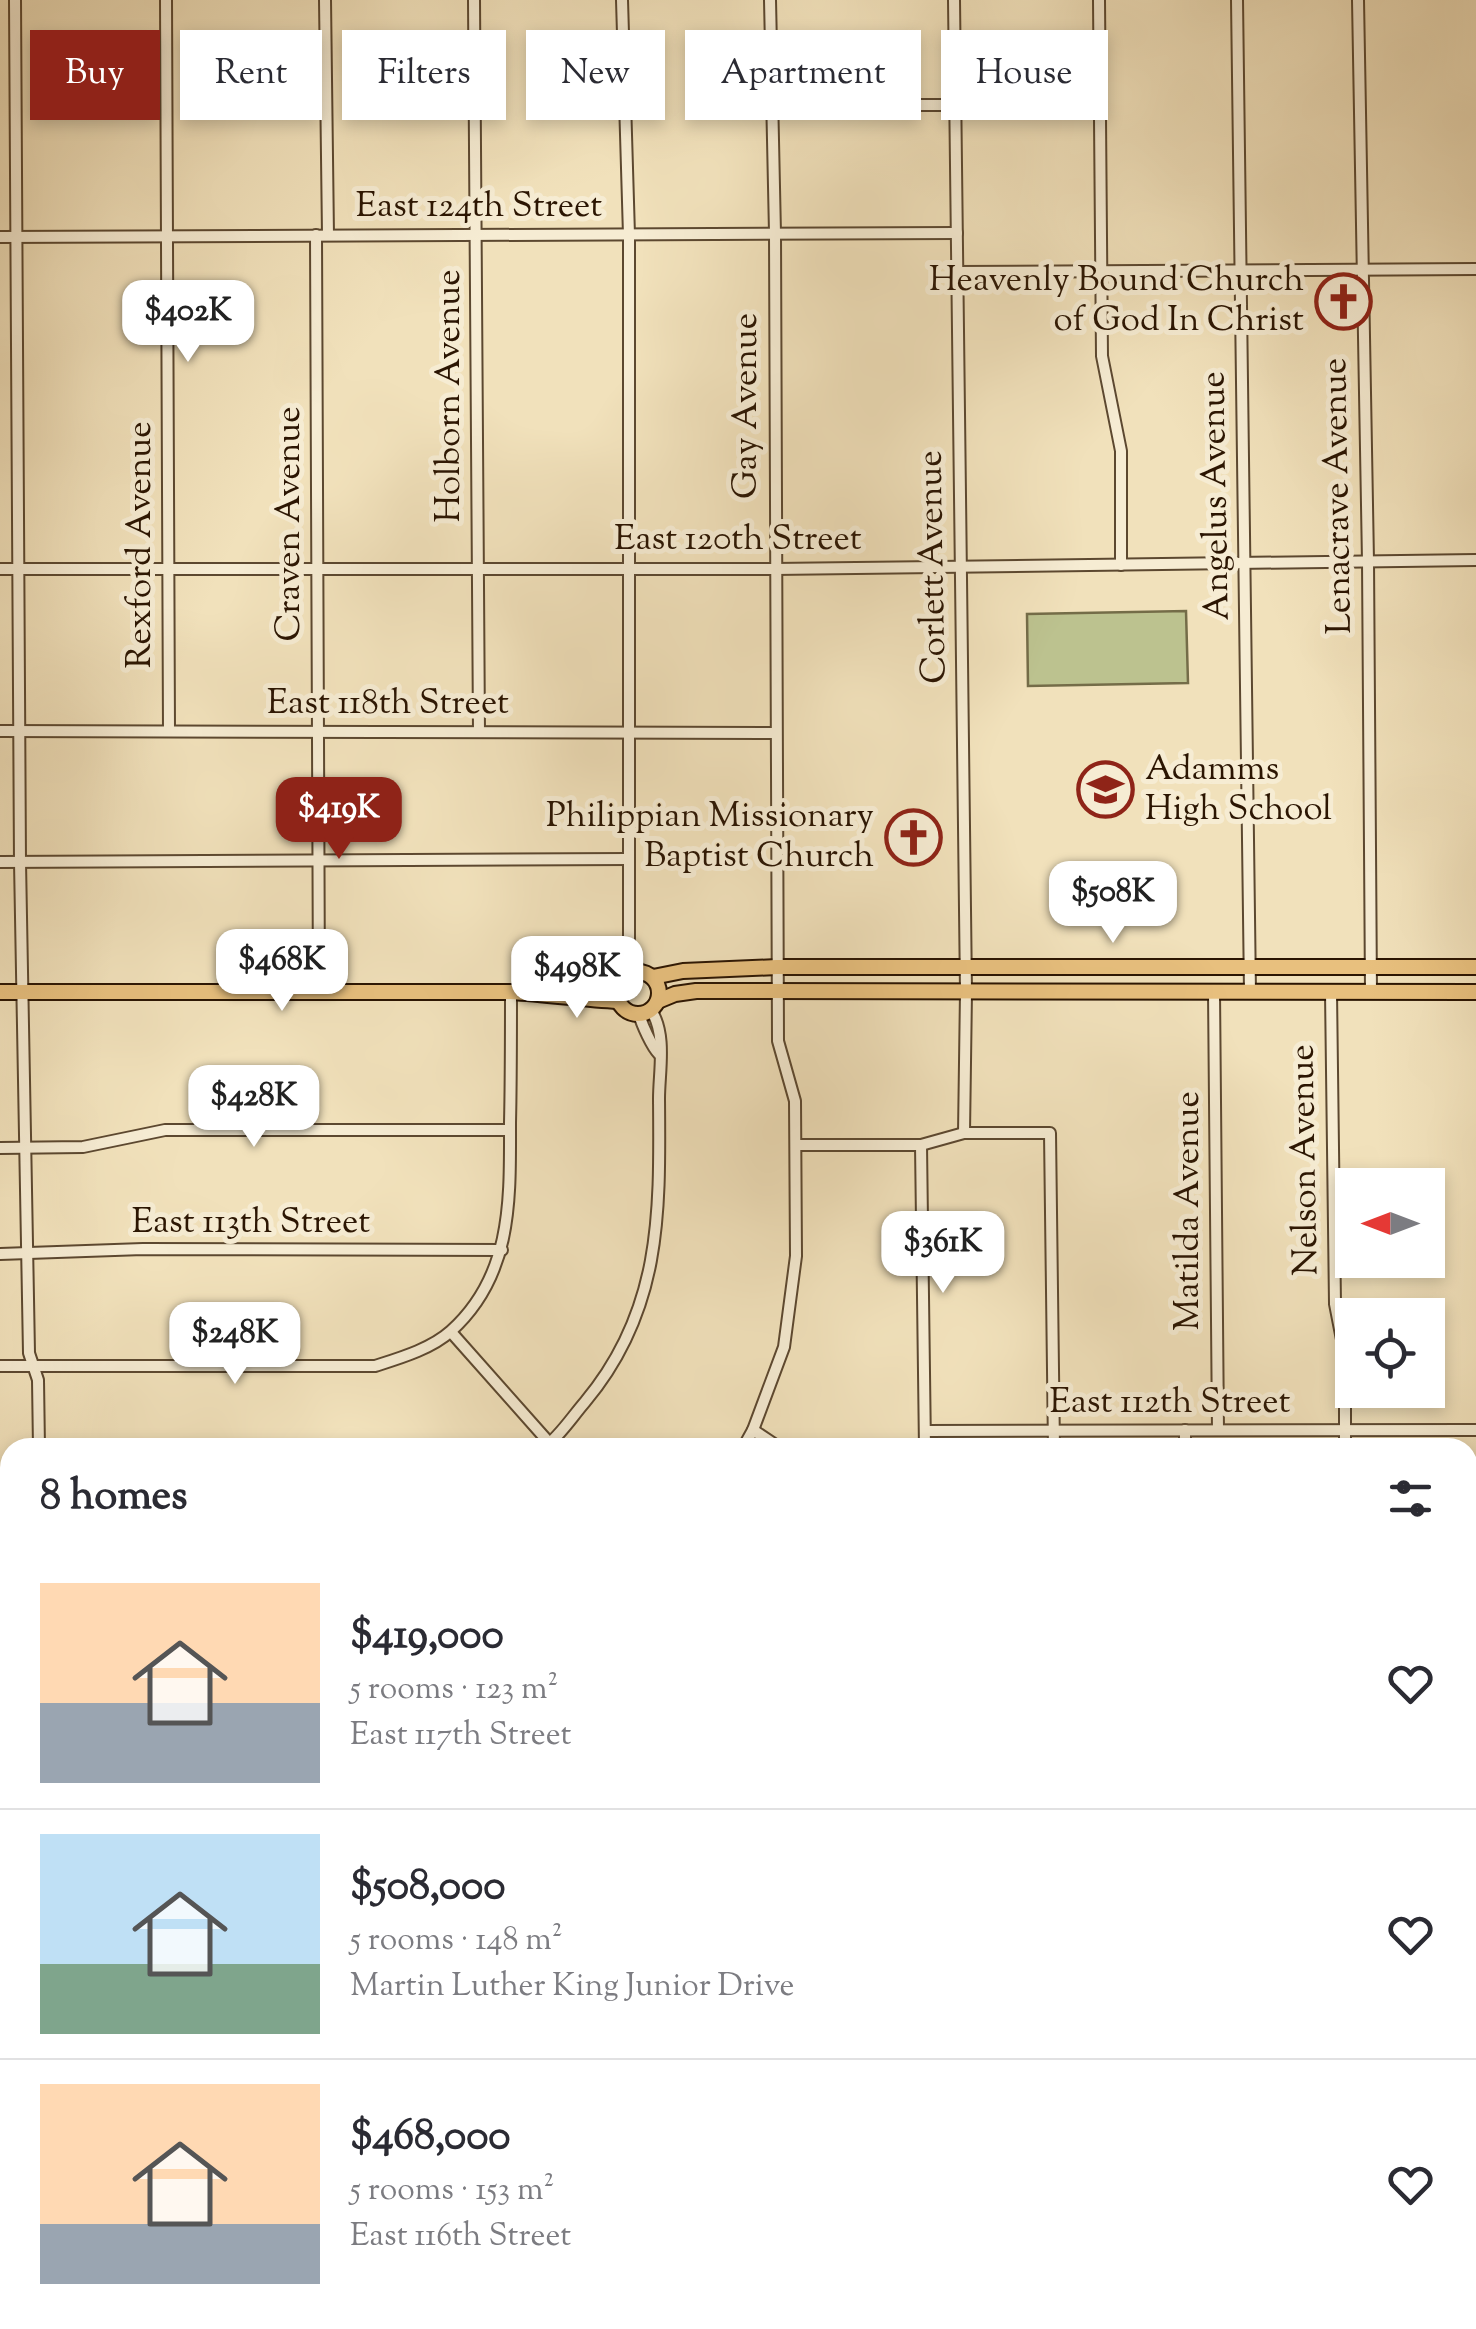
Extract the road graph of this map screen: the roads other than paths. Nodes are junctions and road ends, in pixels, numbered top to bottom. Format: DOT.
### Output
graph roads {
  1 [pos="15,0"];
  2 [pos="166,0"];
  3 [pos="325,0"];
  4 [pos="474,0"];
  5 [pos="622,0"];
  6 [pos="770,0"];
  7 [pos="954,0"];
  8 [pos="1099,0"];
  9 [pos="1237,0"];
  10 [pos="1358,0"];
  11 [pos="771,30"];
  12 [pos="955,30"];
  13 [pos="772,120"];
  14 [pos="956,120"];
  15 [pos="775,233"];
  16 [pos="957,233"];
  17 [pos="628,234"];
  18 [pos="322,235"];
  19 [pos="478,236"];
  20 [pos="166,237"];
  21 [pos="0,238"];
  22 [pos="17,238"];
  23 [pos="1363,269"];
  24 [pos="1476,269"];
  25 [pos="1242,271"];
  26 [pos="958,272"];
  27 [pos="1101,272"];
  28 [pos="1476,560"];
  29 [pos="1368,561"];
  30 [pos="1246,563"];
  31 [pos="1121,565"];
  32 [pos="961,566"];
  33 [pos="20,568"];
  34 [pos="170,568"];
  35 [pos="318,568"];
  36 [pos="478,568"];
  37 [pos="628,568"];
  38 [pos="775,568"];
  39 [pos="0,569"];
  40 [pos="170,730"];
  41 [pos="0,731"];
  42 [pos="22,731"];
  43 [pos="628,731"];
  44 [pos="318,732"];
  45 [pos="480,732"];
  46 [pos="775,733"];
  47 [pos="628,860"];
  48 [pos="0,862"];
  49 [pos="20,862"];
  50 [pos="318,862"];
  51 [pos="777,967"];
  52 [pos="1371,967"];
  53 [pos="1476,967"];
  54 [pos="1250,968"];
  55 [pos="966,969"];
  56 [pos="634,977"];
  57 [pos="0,992"];
  58 [pos="23,992"];
  59 [pos="319,992"];
  60 [pos="511,992"];
  61 [pos="777,992"];
  62 [pos="966,992"];
  63 [pos="1214,992"];
  64 [pos="1250,992"];
  65 [pos="1331,992"];
  66 [pos="1371,992"];
  67 [pos="1476,992"];
  68 [pos="542,994"];
  69 [pos="618,1001"];
  70 [pos="649,1009"];
  71 [pos="510,1130"];
  72 [pos="964,1133"];
  73 [pos="921,1144"];
  74 [pos="798,1145"];
  75 [pos="0,1148"];
  76 [pos="26,1148"];
  77 [pos="502,1250"];
  78 [pos="0,1254"];
  79 [pos="28,1254"];
  80 [pos="451,1332"];
  81 [pos="0,1366"];
  82 [pos="35,1366"];
  83 [pos="1053,1429"];
  84 [pos="753,1430"];
  85 [pos="925,1430"];
  86 [pos="1185,1430"];
  87 [pos="1218,1430"];
  88 [pos="1344,1430"];
  89 [pos="1476,1430"];
  90 [pos="39,1438"];
  91 [pos="542,1438"];
  92 [pos="556,1438"];
  93 [pos="749,1438"];
  94 [pos="765,1438"];
  95 [pos="925,1438"];
  96 [pos="1053,1438"];
  97 [pos="1185,1438"];
  98 [pos="1344,1438"];
  1 -- 22 [label="street"];
  2 -- 20 [label="street, Rexford Avenue"];
  3 -- 18 [label="street, Craven Avenue"];
  4 -- 19 [label="street, Holborn Avenue"];
  5 -- 17 [label="street"];
  6 -- 11 [label="street, Gay Avenue"];
  7 -- 12 [label="street, Corlett Avenue"];
  8 -- 27 [label="street"];
  9 -- 25 [label="street, Angelus Avenue"];
  10 -- 23 [label="street, Lenacrave Avenue"];
  13 -- 15 [label="street, Gay Avenue"];
  14 -- 16 [label="street, Corlett Avenue"];
  15 -- 16 [label="street, East 124th Street"];
  15 -- 17 [label="street, East 124th Street"];
  15 -- 38 [label="street, Gay Avenue"];
  16 -- 26 [label="street, Corlett Avenue"];
  17 -- 19 [label="street, East 124th Street"];
  17 -- 37 [label="street"];
  18 -- 19 [label="street, East 124th Street"];
  18 -- 20 [label="street, East 124th Street"];
  18 -- 35 [label="street, Craven Avenue"];
  19 -- 36 [label="street, Holborn Avenue"];
  20 -- 22 [label="street, East 124th Street"];
  20 -- 34 [label="street, Rexford Avenue"];
  21 -- 22 [label="street, East 124th Street"];
  22 -- 33 [label="street"];
  23 -- 24 [label="street"];
  23 -- 25 [label="street"];
  23 -- 29 [label="street, Lenacrave Avenue"];
  25 -- 27 [label="street"];
  25 -- 30 [label="street, Angelus Avenue"];
  26 -- 27 [label="street"];
  26 -- 32 [label="street, Corlett Avenue"];
  27 -- 31 [label="street"];
  28 -- 29 [label="street, East 120th Street"];
  29 -- 30 [label="street, East 120th Street"];
  29 -- 52 [label="street, Lenacrave Avenue"];
  30 -- 31 [label="street, East 120th Street"];
  30 -- 54 [label="street, Angelus Avenue"];
  31 -- 32 [label="street, East 120th Street"];
  32 -- 38 [label="street, East 120th Street"];
  32 -- 55 [label="street, Corlett Avenue"];
  33 -- 34 [label="street, East 120th Street"];
  33 -- 39 [label="street, East 120th Street"];
  33 -- 42 [label="street"];
  34 -- 35 [label="street, East 120th Street"];
  34 -- 40 [label="street, Rexford Avenue"];
  35 -- 36 [label="street, East 120th Street"];
  35 -- 44 [label="street, Craven Avenue"];
  36 -- 37 [label="street, East 120th Street"];
  36 -- 45 [label="street, Holborn Avenue"];
  37 -- 38 [label="street, East 120th Street"];
  37 -- 43 [label="street"];
  38 -- 46 [label="street, Gay Avenue"];
  40 -- 42 [label="street, East 118th Street"];
  40 -- 44 [label="street, East 118th Street"];
  41 -- 42 [label="street, East 118th Street"];
  42 -- 49 [label="street"];
  43 -- 45 [label="street, East 118th Street"];
  43 -- 46 [label="street, East 118th Street"];
  43 -- 47 [label="street"];
  44 -- 45 [label="street, East 118th Street"];
  44 -- 50 [label="street, Craven Avenue"];
  46 -- 51 [label="street, Gay Avenue"];
  47 -- 50 [label="street"];
  47 -- 56 [label="street"];
  48 -- 49 [label="street"];
  49 -- 50 [label="street"];
  49 -- 58 [label="street"];
  50 -- 59 [label="street, Craven Avenue"];
  51 -- 55 [label="main road"];
  51 -- 56 [label="main road"];
  51 -- 61 [label="street, Gay Avenue"];
  52 -- 53 [label="main road"];
  52 -- 54 [label="main road"];
  52 -- 66 [label="street, Lenacrave Avenue"];
  54 -- 55 [label="main road"];
  54 -- 64 [label="street, Angelus Avenue"];
  55 -- 62 [label="street, Corlett Avenue"];
  56 -- 68 [label="main road"];
  56 -- 69 [label="main road"];
  56 -- 70 [label="main road"];
  57 -- 58 [label="main road"];
  58 -- 59 [label="main road"];
  58 -- 76 [label="street"];
  59 -- 60 [label="main road"];
  60 -- 68 [label="main road"];
  60 -- 71 [label="street"];
  61 -- 62 [label="main road"];
  61 -- 70 [label="main road"];
  61 -- 74 [label="street, Gay Avenue"];
  62 -- 63 [label="main road"];
  62 -- 72 [label="street, Corlett Avenue"];
  63 -- 64 [label="main road"];
  63 -- 87 [label="street, Matilda Avenue"];
  64 -- 65 [label="main road"];
  65 -- 66 [label="main road"];
  65 -- 88 [label="street, Nelson Avenue"];
  66 -- 67 [label="main road"];
  68 -- 69 [label="main road"];
  69 -- 70 [label="main road"];
  70 -- 92 [label="street"];
  71 -- 76 [label="street"];
  71 -- 77 [label="street"];
  72 -- 73 [label="street"];
  72 -- 83 [label="street"];
  73 -- 74 [label="street"];
  73 -- 85 [label="street"];
  74 -- 84 [label="street, Gay Avenue"];
  75 -- 76 [label="street"];
  76 -- 79 [label="street"];
  77 -- 79 [label="street, East 113th Street"];
  77 -- 80 [label="street"];
  78 -- 79 [label="street, East 113th Street"];
  79 -- 82 [label="street"];
  80 -- 82 [label="street"];
  80 -- 91 [label="street"];
  81 -- 82 [label="street"];
  82 -- 90 [label="street"];
  83 -- 85 [label="street, East 112th Street"];
  83 -- 86 [label="street, East 112th Street"];
  83 -- 96 [label="street"];
  84 -- 93 [label="street, Gay Avenue"];
  84 -- 94 [label="street"];
  85 -- 95 [label="street"];
  86 -- 87 [label="street, East 112th Street"];
  86 -- 97 [label="street"];
  87 -- 88 [label="street, East 112th Street"];
  88 -- 89 [label="street, East 112th Street"];
  88 -- 98 [label="street, Nelson Avenue"];
}
